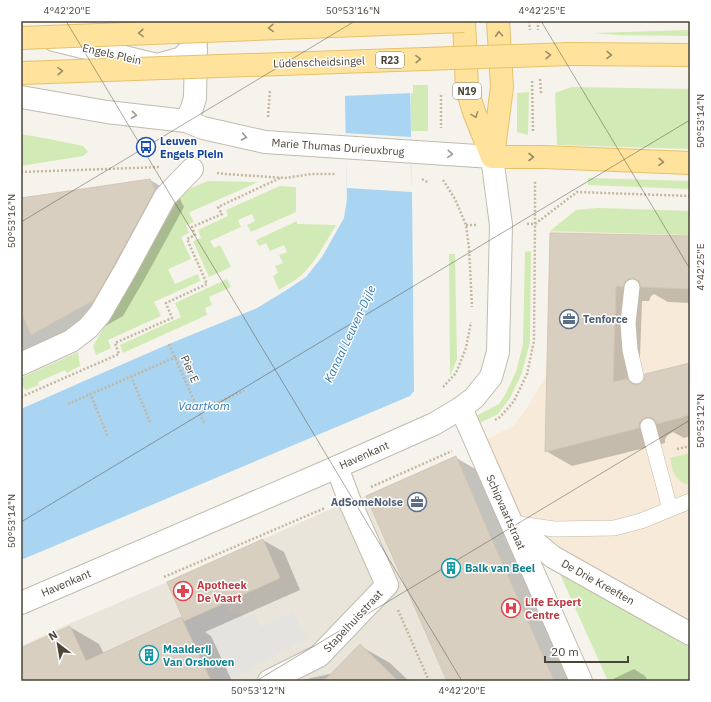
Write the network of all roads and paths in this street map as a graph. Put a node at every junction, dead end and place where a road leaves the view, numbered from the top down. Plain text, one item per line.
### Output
1 (197, 21) edge
2 (464, 21) edge
3 (498, 21) edge
4 (21, 35) edge
5 (21, 38) edge
6 (196, 43) junction
7 (690, 56) edge
8 (21, 73) edge
9 (532, 93) dead end
10 (21, 97) edge
11 (186, 121) junction
12 (492, 157) junction
13 (534, 158) junction
14 (690, 163) edge
15 (192, 169) dead end
16 (312, 174) dead end
17 (338, 174) dead end
18 (281, 178) dead end
19 (690, 196) edge
20 (535, 224) junction
21 (466, 225) dead end
22 (632, 287) dead end
23 (472, 311) dead end
24 (472, 319) dead end
25 (169, 344) dead end
26 (176, 357) junction
27 (22, 361) edge
28 (130, 376) junction
29 (636, 376) dead end
30 (442, 389) dead end
31 (244, 391) dead end
32 (90, 393) junction
33 (21, 397) edge
34 (68, 404) dead end
35 (461, 408) junction
36 (199, 410) junction
37 (687, 416) dead end
38 (494, 420) dead end
39 (150, 422) dead end
40 (204, 423) dead end
41 (648, 426) dead end
42 (690, 427) edge
43 (108, 437) dead end
44 (455, 450) dead end
45 (337, 467) junction
46 (348, 497) junction
47 (690, 501) edge
48 (670, 509) junction
49 (511, 522) junction
50 (164, 577) dead end
51 (387, 585) junction
52 (21, 602) edge
53 (690, 634) edge
54 (269, 681) edge
55 (429, 681) edge
56 (581, 681) edge

1 - 6 street
2 -> 5 main road, bridge
2 -> 12 main road, N19
12 -> 3 main road, N19
4 - 6 street, Engels Plein
6 - 11 street
8 -> 7 main road, Lüdenscheidsingel / R23, bridge
9 - 13 path
10 -> 11 street
11 -> 12 street, Marie Thumas Durieuxbrug
12 -> 13 main road
12 - 35 street, Havenkant / N19
13 -> 14 main road
13 - 20 path
15 - 27 street
16 - 17 path
18 - 33 path
19 - 20 path
20 - 38 path
21 - 23 path
22 - 29 lane
24 - 30 path
25 - 26 path, Pier E
26 - 28 path
26 - 36 path, Pier E
28 - 32 path
28 - 39 path
31 - 36 path
32 - 34 path
32 - 43 path
35 - 45 street, Havenkant
35 - 49 street, Schipvaartstraat
36 - 40 path, Pier E
37 - 42 path
41 - 48 lane
44 - 46 path
45 - 46 street, Stapelhuisstraat
45 - 52 street, Havenkant
46 - 50 path
46 - 51 street, Stapelhuisstraat
47 - 48 lane
48 - 49 lane
49 - 53 street, De Drie Kreeften
49 - 56 street, Schipvaartstraat
51 - 54 street, Stapelhuisstraat
51 - 55 path

